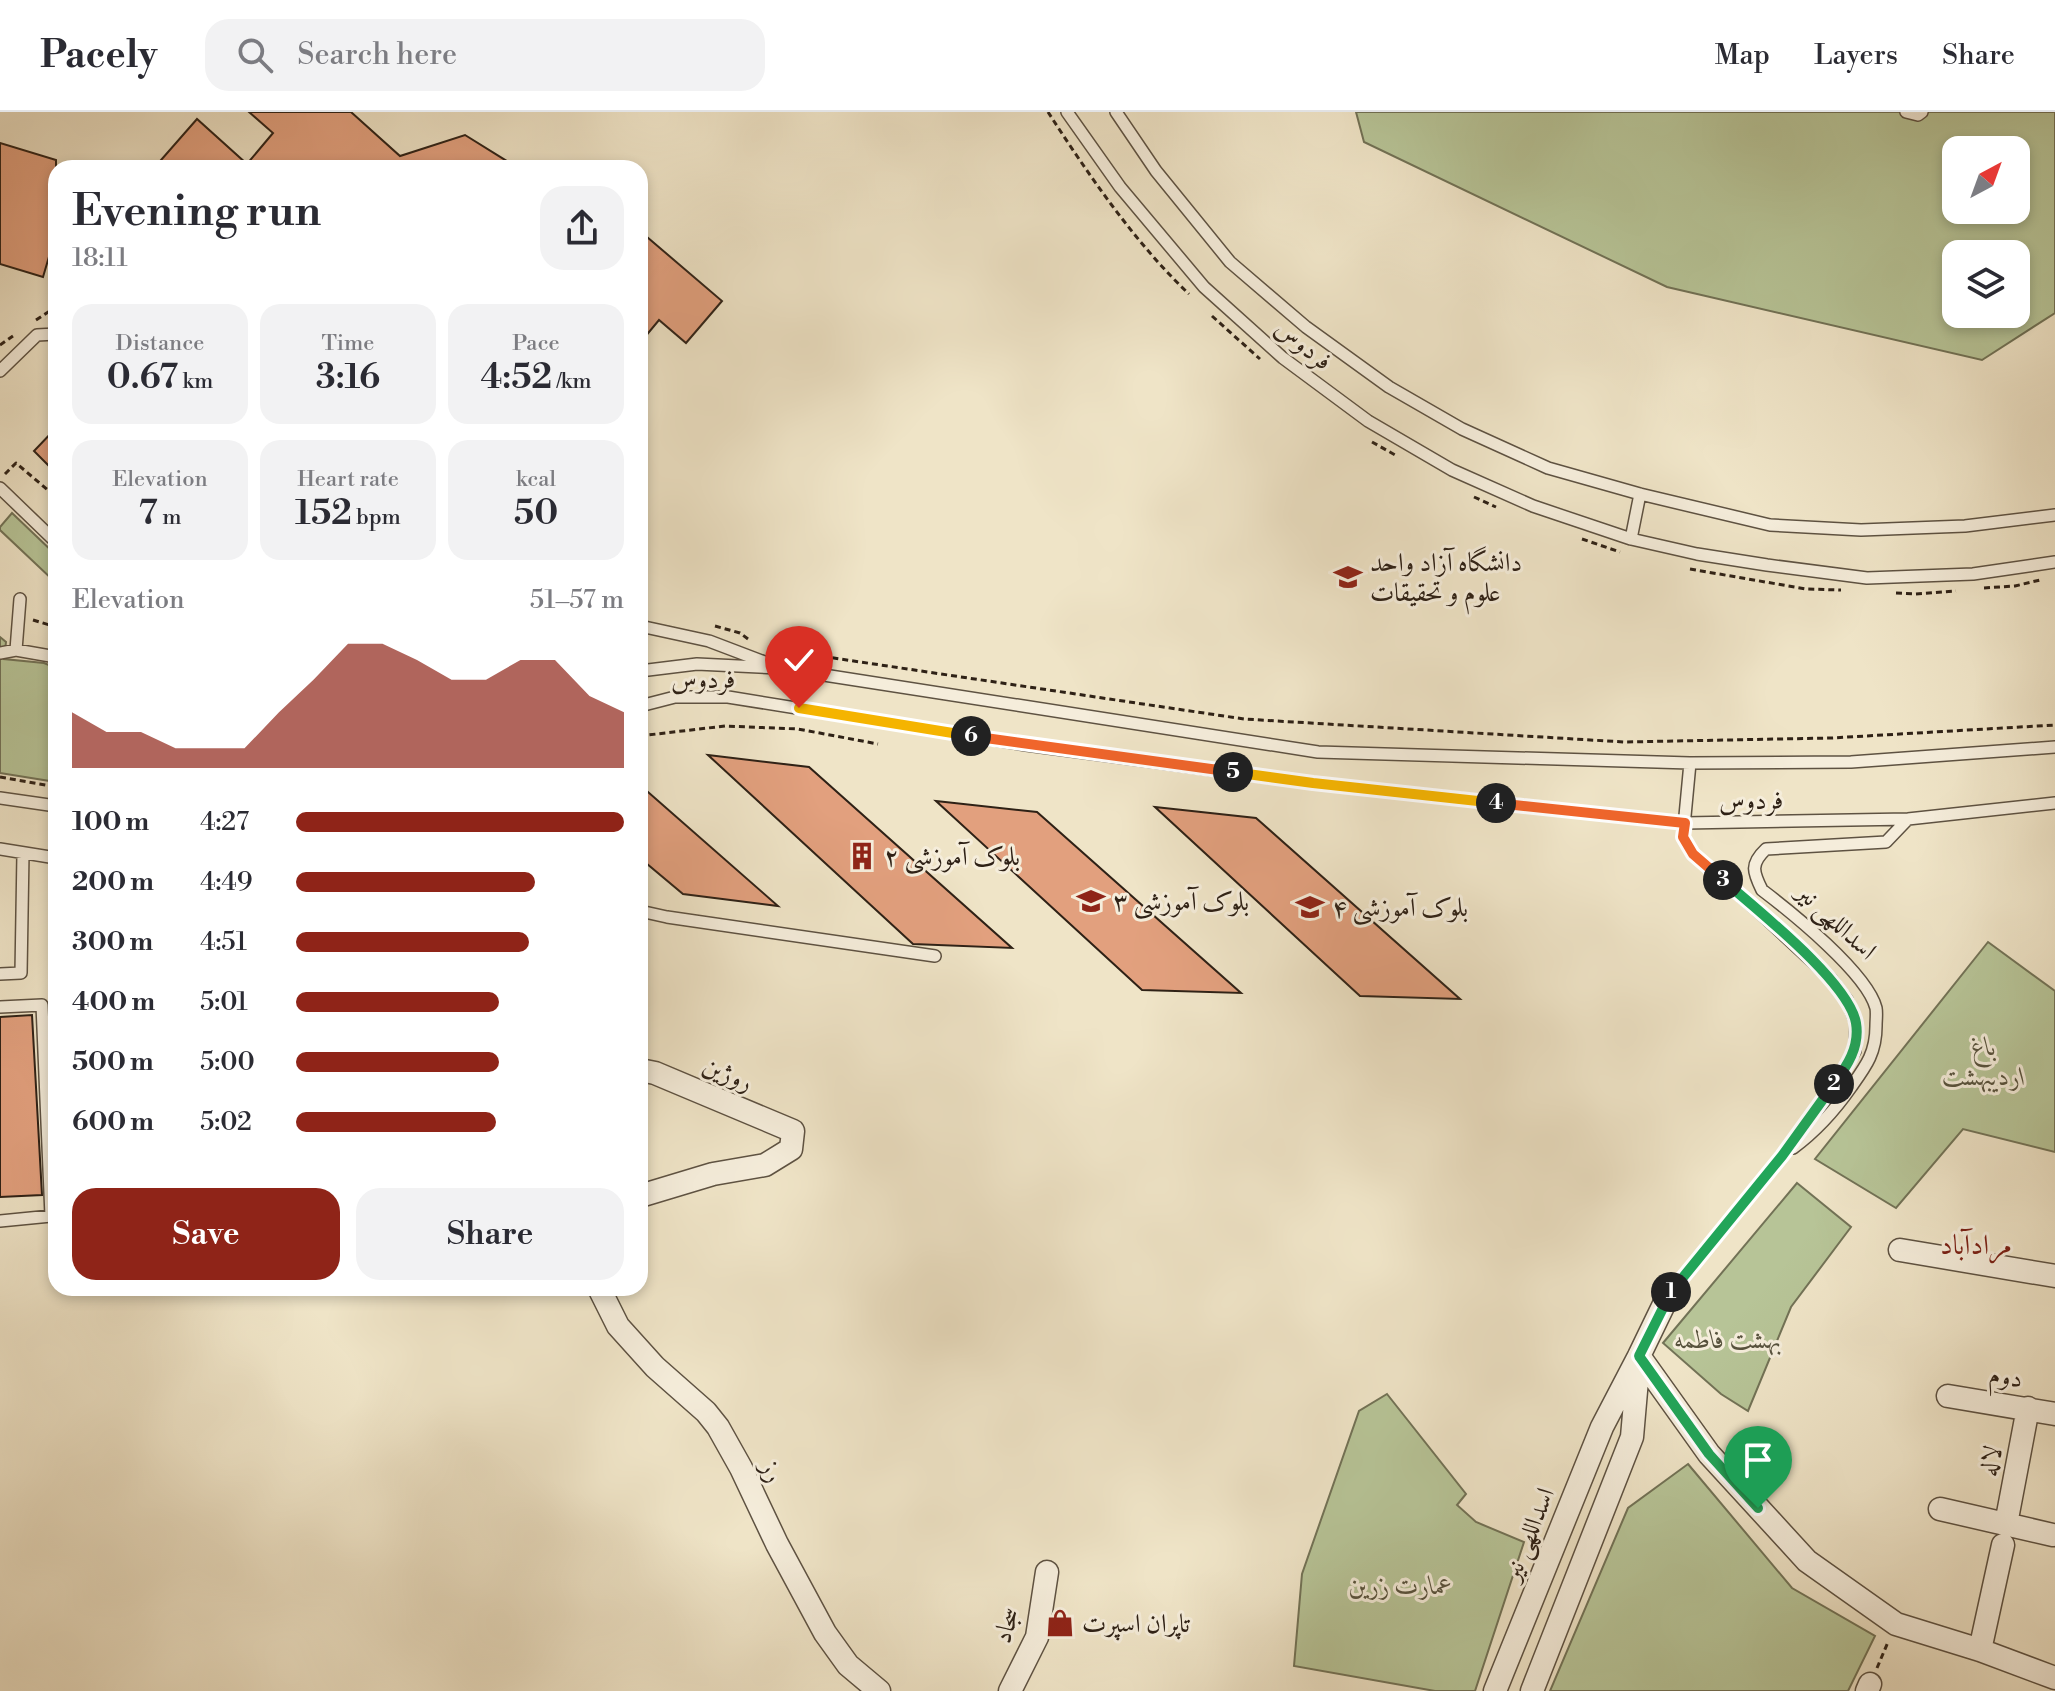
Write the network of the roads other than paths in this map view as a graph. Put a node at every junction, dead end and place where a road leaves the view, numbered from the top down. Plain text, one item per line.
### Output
1 (1067, 112) edge
2 (1116, 112) edge
3 (1906, 112) edge
4 (1922, 112) edge
5 (48, 334) edge
6 (0, 371) edge
7 (0, 488) edge
8 (1640, 494) junction
9 (2055, 515) edge
10 (48, 534) edge
11 (1631, 539) junction
12 (2055, 562) edge
13 (20, 599) dead end
14 (648, 628) edge
15 (16, 650) junction
16 (0, 653) edge
17 (48, 656) edge
18 (779, 668) junction
19 (648, 670) edge
20 (648, 704) edge
21 (2055, 747) edge
22 (1690, 763) junction
23 (0, 798) edge
24 (2055, 803) edge
25 (48, 805) edge
26 (1908, 819) junction
27 (1685, 823) junction
28 (0, 849) edge
29 (23, 853) junction
30 (48, 857) edge
31 (648, 913) edge
32 (935, 956) dead end
33 (0, 974) edge
34 (0, 1007) edge
35 (648, 1072) edge
36 (48, 1146) edge
37 (1782, 1156) junction
38 (648, 1192) edge
39 (48, 1216) edge
40 (0, 1221) edge
41 (1900, 1250) dead end
42 (2055, 1276) edge
43 (603, 1296) edge
44 (1668, 1296) joint
45 (1639, 1356) junction
46 (1948, 1396) dead end
47 (2028, 1408) junction
48 (2055, 1414) edge
49 (1940, 1509) dead end
50 (2005, 1535) junction
51 (2053, 1535) dead end
52 (1047, 1572) dead end
53 (1980, 1650) junction
54 (2055, 1678) edge
55 (879, 1691) edge
56 (1010, 1691) edge
57 (1495, 1691) edge
58 (1532, 1691) edge

1 - 11 lane, فردوس
2 - 8 lane, فردوس
3 - 4 lane
5 - 6 lane
7 - 10 lane
8 - 9 lane, فردوس
8 - 11 lane
11 - 12 lane, فردوس
13 - 15 lane
14 - 18 lane
15 - 16 lane
15 - 17 lane
18 - 19 lane, فردوس
18 - 22 lane, فردوس
20 - 27 lane, فردوس
21 - 22 lane, فردوس
22 - 27 lane
23 - 25 lane
24 - 26 lane, فردوس
26 - 27 lane, فردوس
26 - 37 lane, اسداللهی نیر
27 - 37 lane, اسداللهی نیر
28 - 29 lane
29 - 30 lane
29 - 33 lane
31 - 32 lane
34 - 36 lane
35 - 38 street, روژین
37 - 44 lane, اسداللهی نیر
39 - 40 lane
41 - 42 street
43 - 55 street, رز
44 - 45 street, اسداللهی نیر
45 - 53 street
45 - 57 street, اسداللهی نیر
45 - 58 street, اسداللهی نیر
46 - 47 street, دوم
47 - 48 street, دوم
47 - 50 street, لاله
49 - 50 street
50 - 51 street
50 - 53 street, لاله
52 - 56 street, سجاد
53 - 54 street

